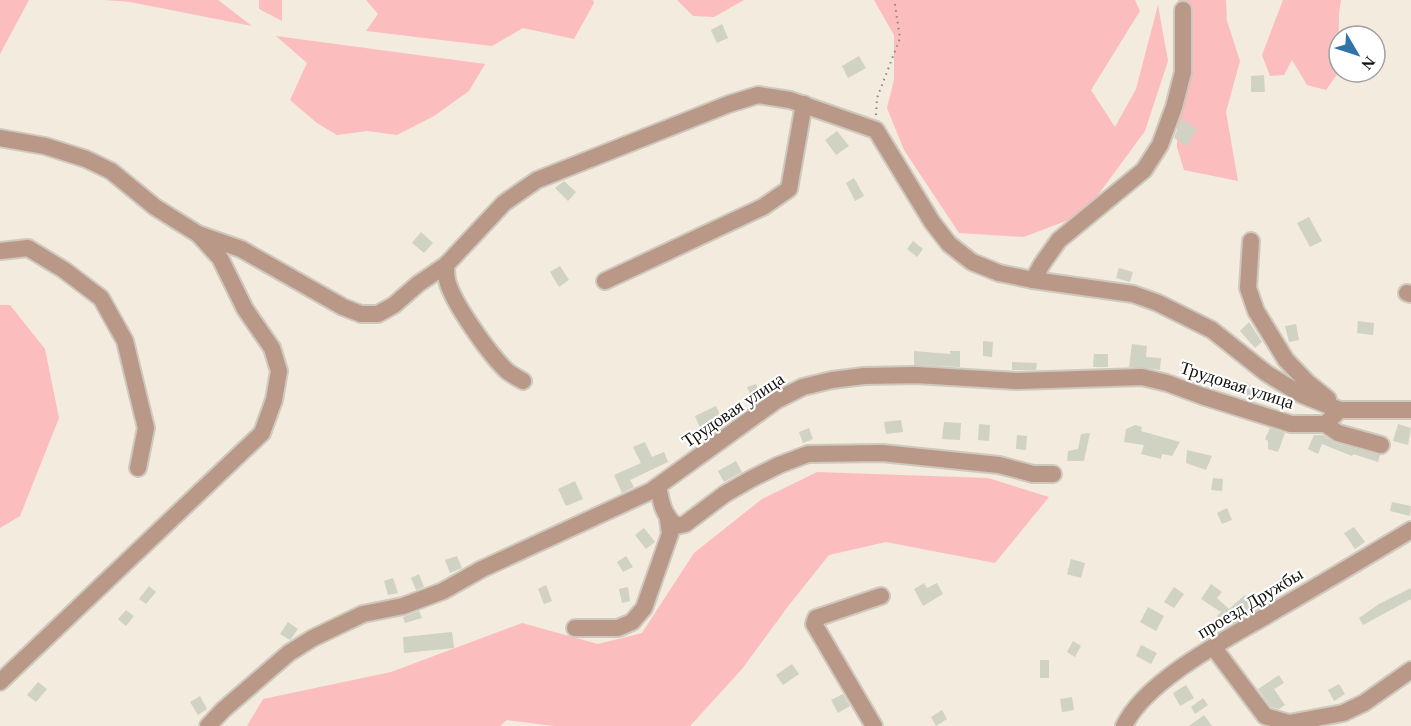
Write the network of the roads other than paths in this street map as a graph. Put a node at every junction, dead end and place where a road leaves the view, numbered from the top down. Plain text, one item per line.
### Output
1 (1183, 9) dead end
2 (804, 104) junction
3 (0, 138) edge
4 (198, 234) junction
5 (1251, 241) dead end
6 (0, 251) edge
7 (446, 265) junction
8 (1033, 280) junction
9 (605, 281) dead end
10 (523, 381) dead end
11 (1340, 410) junction
12 (1411, 411) edge
13 (1325, 424) junction
14 (1381, 445) dead end
15 (138, 468) dead end
16 (1053, 474) dead end
17 (658, 486) junction
18 (668, 519) junction
19 (1411, 530) edge
20 (882, 596) dead end
21 (575, 628) dead end
22 (1214, 648) junction
23 (1411, 670) edge
24 (0, 682) edge
25 (208, 726) edge
26 (873, 726) edge
27 (1124, 726) edge

1 - 8 street
2 - 7 street
2 - 8 street
2 - 9 street
3 - 4 street
4 - 7 street
4 - 24 street
5 - 11 street
6 - 15 street
7 - 10 street
8 - 11 street
11 - 12 street
11 - 13 street
13 - 14 street
13 - 17 street, Трудовая улица
16 - 18 street
17 - 18 street
17 - 25 street, Трудовая улица
18 - 21 street
19 - 22 street, проезд Дружбы
20 - 26 street
22 - 23 street
22 - 27 street, проезд Дружбы

